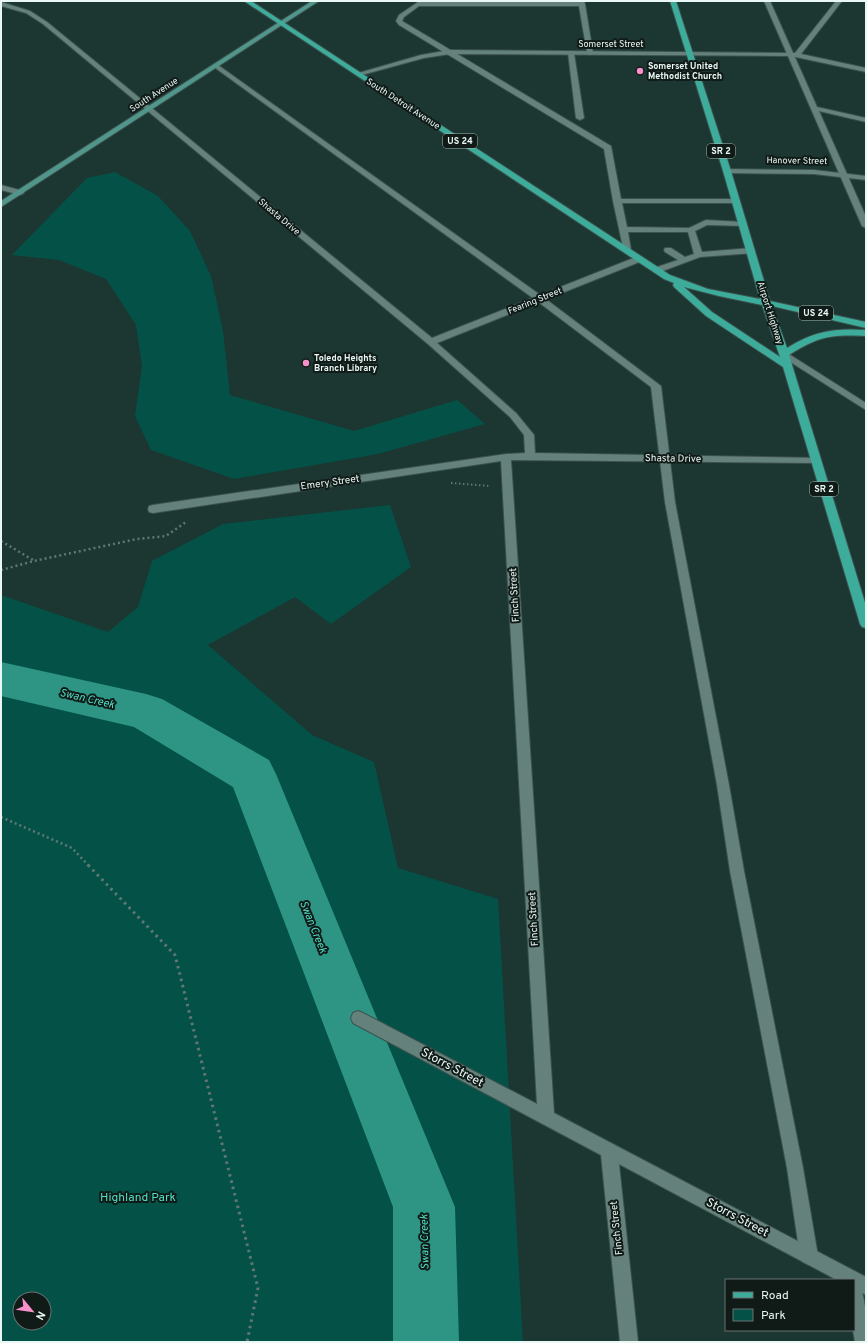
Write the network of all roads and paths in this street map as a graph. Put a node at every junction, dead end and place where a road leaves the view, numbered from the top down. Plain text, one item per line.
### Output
1 (247, 1) edge
2 (316, 1) edge
3 (674, 1) edge
4 (767, 1) edge
5 (839, 1) edge
6 (581, 3) edge
7 (1, 4) edge
8 (281, 24) junction
9 (450, 52) junction
10 (572, 53) junction
11 (590, 53) junction
12 (691, 53) junction
13 (794, 54) junction
14 (216, 66) junction
15 (866, 70) edge
16 (358, 74) junction
17 (814, 108) junction
18 (149, 109) junction
19 (580, 118) dead end
20 (866, 120) edge
21 (727, 171) junction
22 (843, 174) junction
23 (866, 178) edge
24 (1, 187) edge
25 (20, 193) junction
26 (617, 201) junction
27 (736, 201) junction
28 (1, 205) edge
29 (743, 224) junction
30 (866, 226) edge
31 (623, 229) junction
32 (633, 229) junction
33 (691, 230) junction
34 (644, 236) dead end
35 (627, 250) junction
36 (668, 250) dead end
37 (751, 251) junction
38 (699, 255) junction
39 (640, 259) junction
40 (684, 260) junction
41 (657, 270) junction
42 (667, 276) junction
43 (540, 299) junction
44 (766, 303) junction
45 (866, 325) edge
46 (866, 333) edge
47 (431, 342) junction
48 (784, 354) junction
49 (788, 366) junction
50 (866, 407) edge
51 (530, 456) junction
52 (506, 457) junction
53 (665, 459) junction
54 (815, 460) junction
55 (446, 483) dead end
56 (508, 487) junction
57 (153, 509) dead end
58 (190, 520) dead end
59 (1, 541) edge
60 (34, 561) junction
61 (1, 570) edge
62 (866, 624) edge
63 (1, 817) edge
64 (358, 1018) dead end
65 (546, 1117) junction
66 (608, 1150) junction
67 (809, 1256) junction
68 (848, 1279) edge
69 (856, 1284) edge
70 (247, 1342) edge
71 (629, 1342) edge
72 (864, 1342) edge

1 - 8 main road, South Detroit Avenue / US 24
2 - 8 street, South Avenue
3 - 12 main road, Airport Highway / SR 2
4 - 13 street
5 - 13 street
6 - 9 street
6 - 11 street
7 - 18 street, Shasta Drive
8 - 14 street, South Avenue
8 - 16 main road, South Detroit Avenue / US 24
9 - 10 street, Somerset Street
9 - 16 street, Somerset Street
9 - 26 street
10 - 11 street, Somerset Street
10 - 19 street
11 - 12 street, Somerset Street
12 - 13 street, Somerset Street
12 - 21 main road, Airport Highway / SR 2
13 - 15 street, Somerset Street
13 - 17 street
14 - 18 street, South Avenue
14 - 43 street
16 - 35 main road, South Detroit Avenue / US 24
17 - 20 street
17 - 22 street
18 - 25 street, South Avenue
18 - 47 street, Shasta Drive
21 - 22 street, Hanover Street
21 - 27 main road, Airport Highway / SR 2
22 - 23 street, Hanover Street
22 - 30 street
24 - 25 street
25 - 28 street, South Avenue
26 - 27 street
26 - 31 street
27 - 29 main road, Airport Highway / SR 2
29 - 33 street
29 - 37 main road, Airport Highway / SR 2
31 - 32 street
31 - 35 street
32 - 33 street
32 - 34 street
33 - 38 street
35 - 39 main road, South Detroit Avenue / US 24
36 - 40 street
37 - 38 street
37 - 44 main road, Airport Highway / SR 2
38 - 40 street
39 - 41 main road, US 24
39 - 43 street, Fearing Street
40 - 41 street
41 - 42 main road, US 24
42 - 44 main road, US 24
42 - 49 main road
43 - 47 street, Fearing Street
43 - 53 street
44 - 45 main road, US 24
44 - 48 main road, Airport Highway / SR 2
46 - 48 main road
47 - 51 street, Shasta Drive
48 - 49 main road, Airport Highway / SR 2
48 - 50 street
49 - 54 main road, Airport Highway / SR 2
51 - 52 street, Shasta Drive
51 - 53 street, Shasta Drive
52 - 56 street, Finch Street
52 - 57 street, Emery Street
53 - 54 street, Shasta Drive
53 - 67 street
54 - 62 main road, Airport Highway / SR 2
55 - 56 path
56 - 65 street, Finch Street
58 - 60 path
59 - 60 path
60 - 61 path
63 - 70 path
64 - 65 street, Storrs Street
65 - 66 street
66 - 67 street, Storrs Street
66 - 71 street, Finch Street
67 - 68 street, Storrs Street
69 - 72 street

